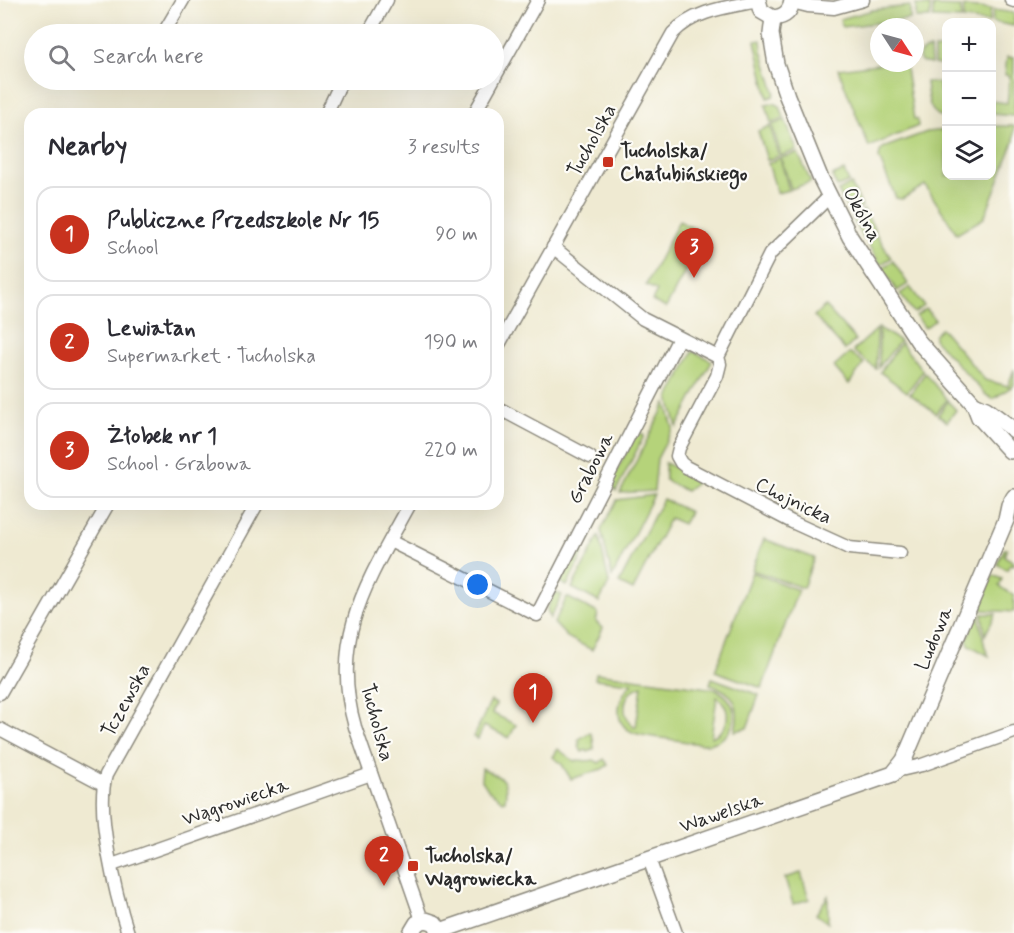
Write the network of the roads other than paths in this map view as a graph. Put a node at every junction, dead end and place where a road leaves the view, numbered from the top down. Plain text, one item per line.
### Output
1 (183, 0) edge
2 (387, 0) edge
3 (538, 0) edge
4 (758, 1) edge
5 (792, 1) edge
6 (855, 1) edge
7 (773, 18) junction
8 (169, 24) edge
9 (374, 24) edge
10 (504, 61) edge
11 (338, 90) edge
12 (487, 90) edge
13 (332, 108) edge
14 (477, 108) edge
15 (829, 197) junction
16 (553, 247) junction
17 (504, 335) edge
18 (679, 338) junction
19 (718, 357) junction
20 (974, 404) junction
21 (504, 411) edge
22 (1011, 425) edge
23 (1013, 451) edge
24 (590, 457) dead end
25 (1014, 497) edge
26 (105, 510) edge
27 (254, 510) edge
28 (407, 510) edge
29 (1010, 517) edge
30 (390, 541) junction
31 (900, 553) dead end
32 (0, 693) edge
33 (0, 729) edge
34 (1014, 732) edge
35 (896, 771) junction
36 (372, 774) junction
37 (103, 784) junction
38 (650, 859) junction
39 (112, 865) junction
40 (422, 920) junction
41 (440, 932) edge
42 (128, 933) edge
43 (411, 933) edge
44 (676, 933) edge

1 - 8 street
2 - 9 street
3 - 10 street
4 - 7 street
4 - 16 street, Tucholska
5 - 6 street
5 - 7 street
7 - 15 street, Okólna
11 - 13 street
12 - 14 street
15 - 19 street
15 - 20 street, Okólna
16 - 17 street, Tucholska
16 - 18 street
18 - 19 street
18 - 30 street, Grabowa
19 - 31 street, Chojnicka
20 - 22 street, Okólna
20 - 23 street, Okólna
21 - 24 street
25 - 29 street, Ludowa
26 - 32 street
27 - 37 street, Tczewska
28 - 30 street, Tucholska
29 - 35 street, Ludowa
30 - 36 street, Tucholska
33 - 37 street
34 - 35 street, Wawelska
35 - 38 street, Wawelska
36 - 39 street, Wągrowiecka
36 - 40 street, Tucholska
37 - 39 street, Tczewska
38 - 41 street, Wawelska
38 - 44 street
39 - 42 street, Tczewska
40 - 41 street
40 - 43 street

